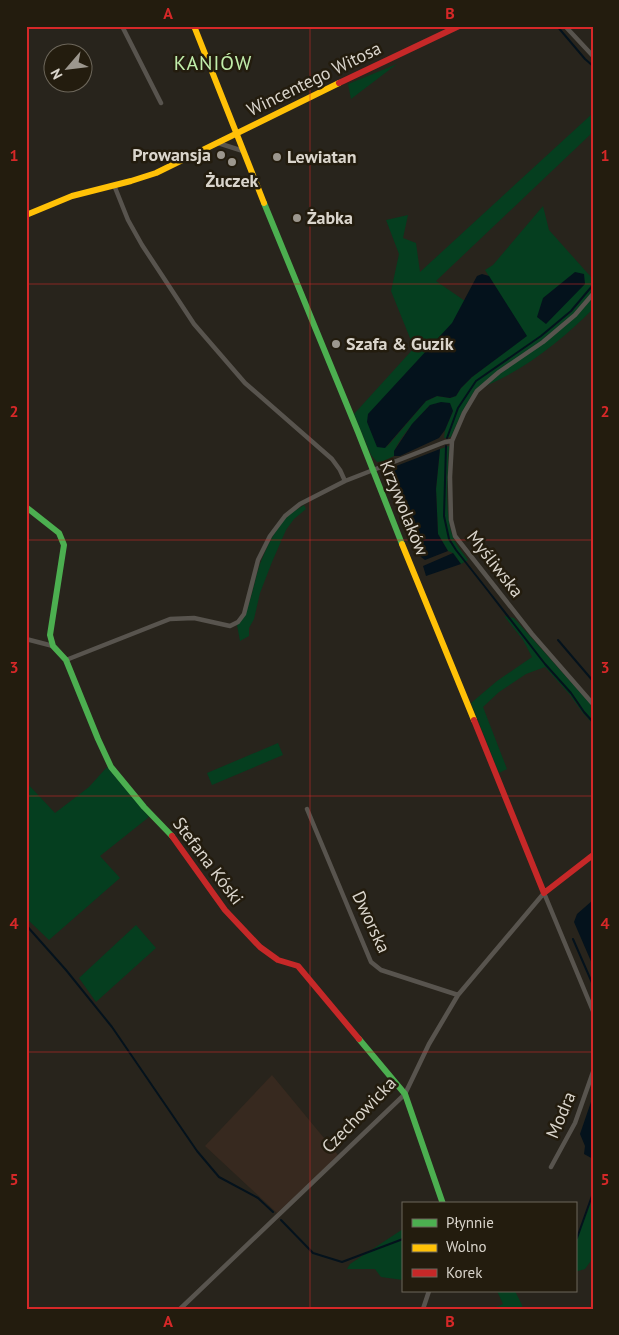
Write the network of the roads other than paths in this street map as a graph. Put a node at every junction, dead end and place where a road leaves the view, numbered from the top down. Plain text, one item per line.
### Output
1 (122, 26) edge
2 (194, 26) edge
3 (459, 26) edge
4 (565, 26) edge
5 (593, 56) edge
6 (161, 103) dead end
7 (236, 134) junction
8 (218, 143) junction
9 (243, 151) junction
10 (114, 186) junction
11 (26, 215) edge
12 (593, 294) edge
13 (452, 441) junction
14 (372, 470) junction
15 (345, 481) junction
16 (26, 507) edge
17 (26, 639) edge
18 (53, 646) junction
19 (66, 660) junction
20 (593, 704) edge
21 (307, 809) dead end
22 (593, 855) edge
23 (544, 894) junction
24 (458, 995) junction
25 (593, 1011) edge
26 (593, 1072) edge
27 (405, 1094) junction
28 (552, 1168) dead end
29 (442, 1202) edge
30 (429, 1292) edge
31 (180, 1309) edge
32 (423, 1309) edge

1 - 6 street
2 - 7 street, Krzywolaków
3 - 7 street, Wincentego Witosa
4 - 5 street
7 - 8 street, Wincentego Witosa
7 - 9 street, Krzywolaków
8 - 9 street
8 - 10 street, Wincentego Witosa
9 - 14 street, Krzywolaków
10 - 11 street, Wincentego Witosa
10 - 15 street
12 - 13 street, Myśliwska
13 - 14 street
13 - 20 street, Myśliwska
14 - 15 street
14 - 23 street, Krzywolaków
15 - 19 street
16 - 18 street
17 - 18 street
18 - 19 street, Stefana Kóski
19 - 27 street, Stefana Kóski
21 - 24 street, Dworska
22 - 23 street, Czechowicka
23 - 24 street, Czechowicka
23 - 25 street
24 - 27 street, Czechowicka
26 - 28 street, Modra
27 - 29 street, Stefana Kóski
27 - 31 street, Czechowicka
30 - 32 street

